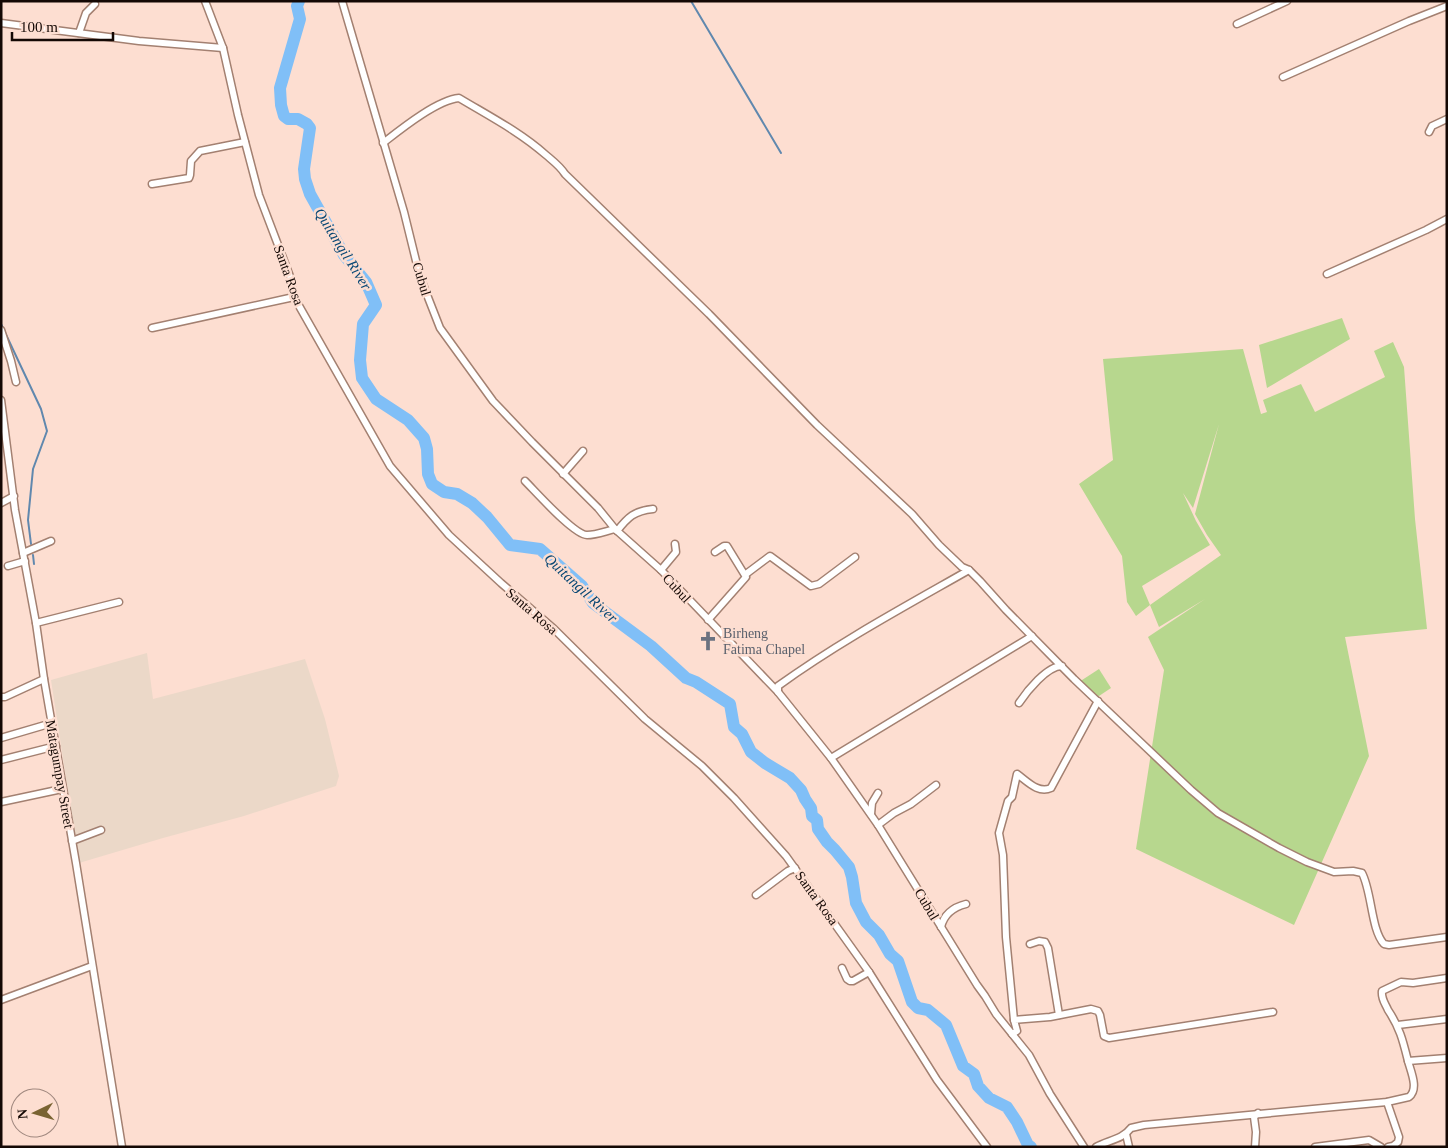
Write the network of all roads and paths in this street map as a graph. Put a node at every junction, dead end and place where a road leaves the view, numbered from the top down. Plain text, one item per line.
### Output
1 (205, 1) edge
2 (342, 1) edge
3 (1287, 1) edge
4 (95, 4) dead end
5 (1447, 6) edge
6 (1, 23) edge
7 (1237, 24) dead end
8 (79, 33) junction
9 (223, 48) junction
10 (1283, 77) dead end
11 (1447, 120) edge
12 (1430, 132) dead end
13 (245, 142) junction
14 (383, 143) junction
15 (152, 184) dead end
16 (1447, 219) edge
17 (1327, 274) dead end
18 (294, 297) junction
19 (152, 328) dead end
20 (1, 330) edge
21 (16, 382) dead end
22 (1, 400) edge
23 (583, 451) dead end
24 (563, 474) junction
25 (525, 481) dead end
26 (14, 496) junction
27 (1, 502) edge
28 (653, 509) dead end
29 (616, 530) junction
30 (51, 541) dead end
31 (675, 544) dead end
32 (716, 552) dead end
33 (23, 553) junction
34 (855, 557) dead end
35 (24, 561) junction
36 (8, 566) dead end
37 (660, 570) junction
38 (969, 570) junction
39 (746, 574) junction
40 (120, 602) dead end
41 (708, 620) junction
42 (36, 623) junction
43 (1032, 636) junction
44 (1062, 666) junction
45 (44, 680) junction
46 (778, 692) junction
47 (1, 697) edge
48 (1098, 701) junction
49 (1020, 703) dead end
50 (52, 723) junction
51 (1, 738) edge
52 (56, 746) junction
53 (831, 758) junction
54 (1, 760) edge
55 (936, 785) dead end
56 (62, 789) junction
57 (878, 793) dead end
58 (1, 802) edge
59 (871, 814) junction
60 (878, 825) junction
61 (101, 830) dead end
62 (72, 841) junction
63 (795, 868) junction
64 (756, 895) dead end
65 (966, 904) dead end
66 (941, 926) junction
67 (1447, 937) edge
68 (1030, 944) dead end
69 (92, 966) junction
70 (842, 968) dead end
71 (869, 972) junction
72 (1447, 978) edge
73 (1, 1000) edge
74 (1273, 1012) dead end
75 (1059, 1015) junction
76 (1447, 1019) edge
77 (1014, 1020) junction
78 (1398, 1025) junction
79 (1012, 1034) junction
80 (1447, 1058) edge
81 (1408, 1061) junction
82 (1387, 1102) junction
83 (1258, 1113) junction
84 (1126, 1134) junction
85 (122, 1147) edge
86 (987, 1147) edge
87 (1084, 1147) edge
88 (1096, 1147) edge
89 (1129, 1147) edge
90 (1255, 1147) edge
91 (1315, 1147) edge
92 (1380, 1147) edge
93 (1388, 1147) edge

1 - 9 street, Santa Rosa
2 - 14 street, Cubul
3 - 7 street
4 - 8 street
5 - 10 street
6 - 8 street
8 - 9 street
9 - 13 street, Santa Rosa
11 - 12 street
13 - 15 street
13 - 18 street, Santa Rosa
14 - 24 street, Cubul
14 - 38 street
16 - 17 street
18 - 19 street
18 - 63 street, Santa Rosa
20 - 21 street
22 - 26 street, Matagumpay Street
23 - 24 street
24 - 29 street, Cubul
25 - 29 street
26 - 27 street
26 - 33 street, Matagumpay Street
28 - 29 street
29 - 37 street, Cubul
30 - 33 street
31 - 37 street
32 - 39 street
33 - 35 street, Matagumpay Street
34 - 39 street
35 - 36 street
35 - 42 street, Matagumpay Street
37 - 41 street, Cubul
38 - 43 street
38 - 46 street
39 - 41 street
40 - 42 street
41 - 46 street, Cubul
42 - 45 street, Matagumpay Street
43 - 44 street
43 - 53 street
44 - 48 street
44 - 49 street
45 - 47 street
45 - 50 street, Matagumpay Street
46 - 53 street, Cubul
48 - 67 street
48 - 77 street
50 - 51 street
50 - 52 street, Matagumpay Street
52 - 54 street
52 - 56 street, Matagumpay Street
53 - 59 street, Cubul
55 - 60 street
56 - 58 street
56 - 62 street, Matagumpay Street
57 - 59 street
59 - 60 street, Cubul
60 - 66 street, Cubul
61 - 62 street
62 - 69 street, Matagumpay Street
63 - 64 street
63 - 71 street, Santa Rosa
65 - 66 street
66 - 79 street, Cubul
68 - 75 street
69 - 73 street
69 - 85 street, Matagumpay Street
70 - 71 street
71 - 86 street, Santa Rosa
72 - 78 street
74 - 75 street
75 - 77 street
76 - 78 street
77 - 79 street
78 - 81 street
79 - 87 street, Cubul
80 - 81 street
81 - 82 street
82 - 83 street
82 - 93 street
83 - 84 street
83 - 90 street
84 - 88 street
84 - 89 street
91 - 92 street

